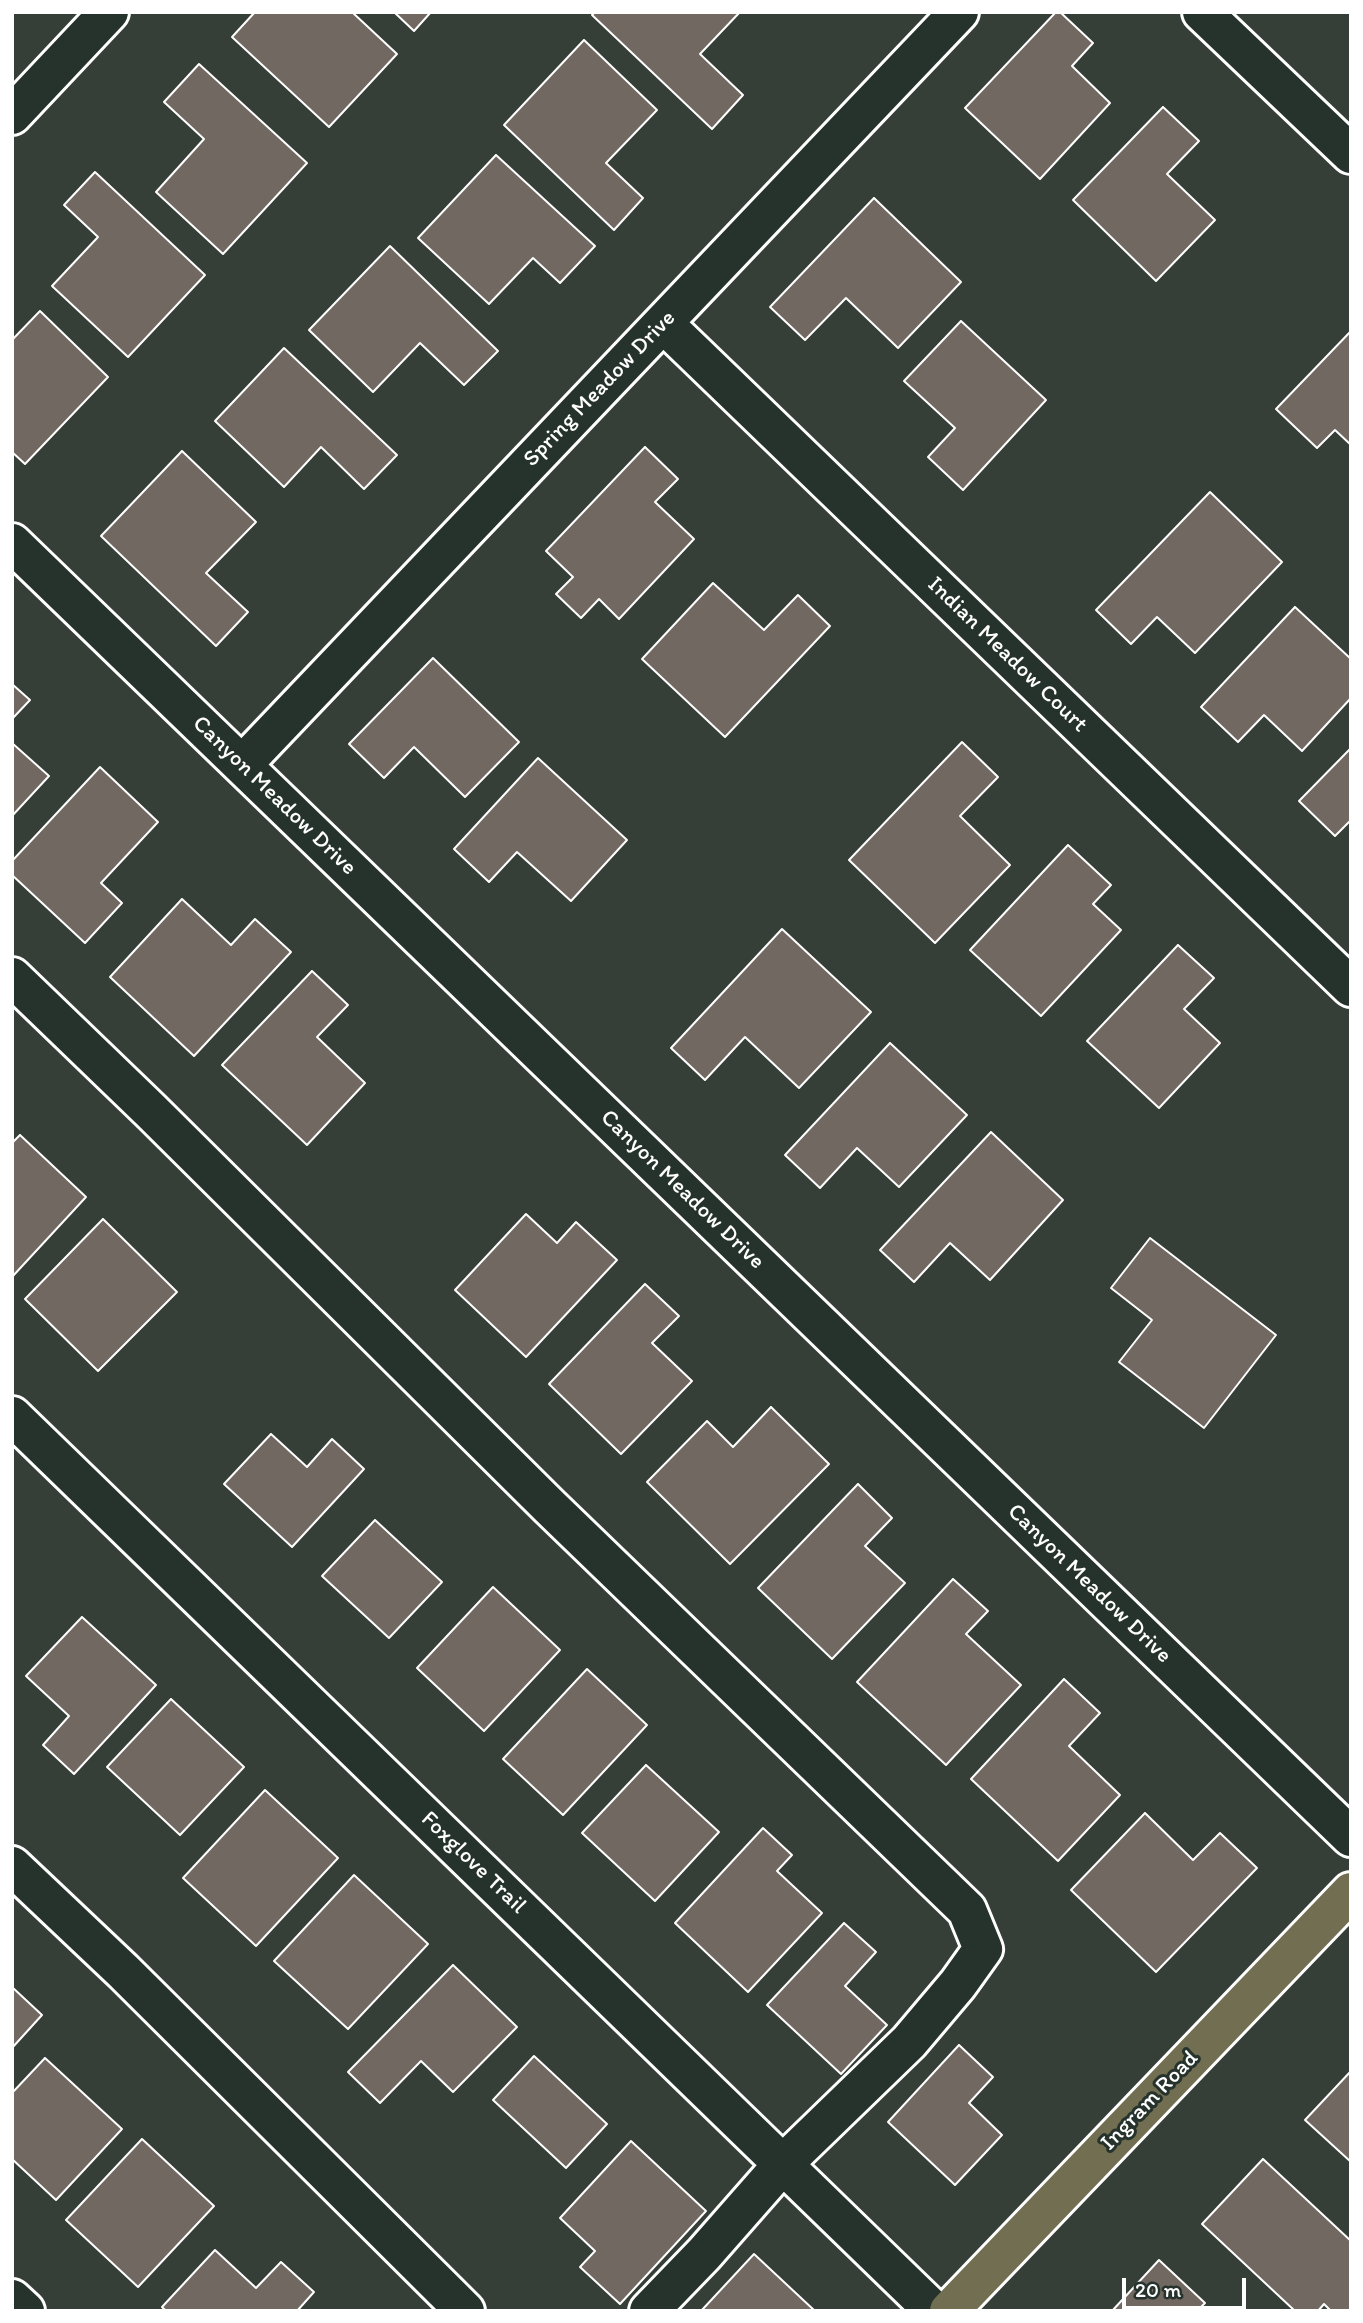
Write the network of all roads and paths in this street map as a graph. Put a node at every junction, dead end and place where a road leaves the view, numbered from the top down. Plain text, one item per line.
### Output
1 (109, 12) edge
2 (959, 12) edge
3 (1202, 12) edge
4 (12, 115) edge
5 (1351, 154) edge
6 (663, 323) junction
7 (12, 543) edge
8 (242, 765) junction
9 (12, 977) edge
10 (1351, 987) edge
11 (12, 1416) edge
12 (1351, 1837) edge
13 (12, 1866) edge
14 (1351, 1892) edge
15 (783, 2164) junction
16 (12, 2299) edge
17 (24, 2311) edge
18 (466, 2311) edge
19 (649, 2311) edge
20 (934, 2311) edge
21 (948, 2311) edge

1 - 4 street
2 - 6 street, Spring Meadow Drive
3 - 5 street
6 - 8 street, Spring Meadow Drive
6 - 10 street, Indian Meadow Court
7 - 8 street, Canyon Meadow Drive
8 - 12 street, Canyon Meadow Drive
9 - 15 street
11 - 15 street, Foxglove Trail
13 - 18 street
14 - 21 main road, Ingram Road
15 - 19 street
15 - 20 street, Foxglove Trail
16 - 17 street

